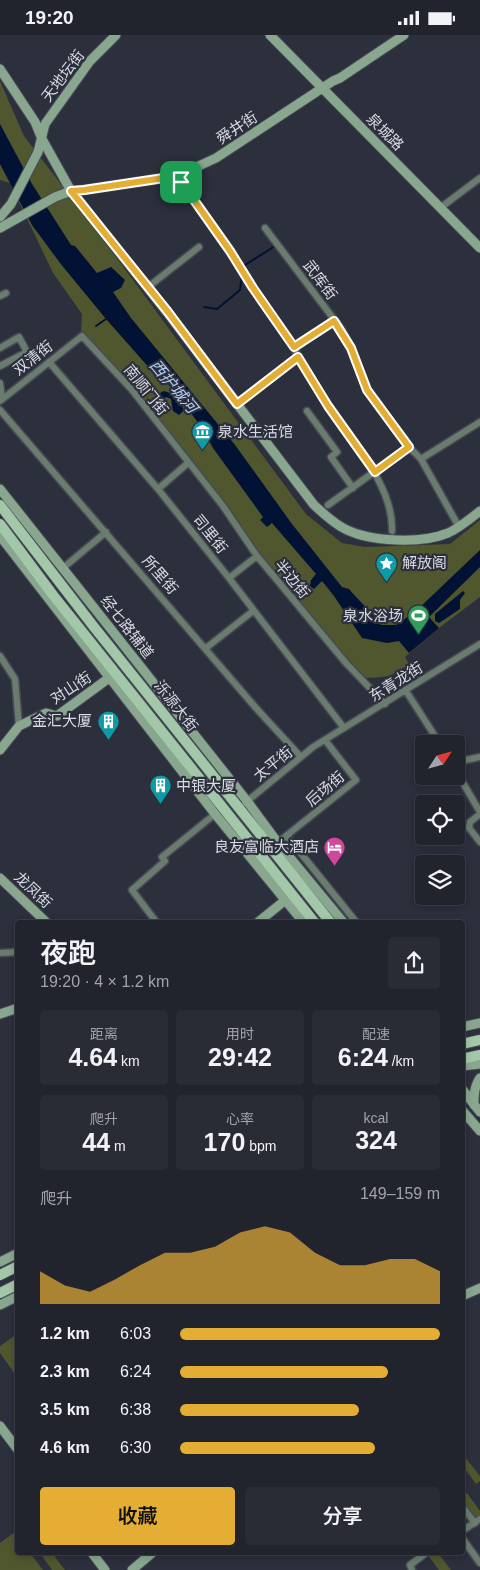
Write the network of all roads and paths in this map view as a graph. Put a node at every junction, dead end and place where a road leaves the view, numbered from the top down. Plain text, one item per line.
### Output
1 (116, 35) edge
2 (270, 35) edge
3 (404, 35) edge
4 (0, 69) edge
5 (322, 88) junction
6 (42, 139) junction
7 (177, 176) junction
8 (480, 178) edge
9 (71, 191) junction
10 (440, 208) junction
11 (1, 216) edge
12 (0, 228) edge
13 (265, 228) dead end
14 (479, 246) edge
15 (199, 247) dead end
16 (148, 287) junction
17 (334, 321) junction
18 (82, 336) joint
19 (294, 347) junction
20 (0, 348) edge
21 (298, 357) junction
22 (49, 362) junction
23 (0, 366) edge
24 (0, 383) edge
25 (1, 400) edge
26 (237, 404) junction
27 (0, 410) edge
28 (307, 411) dead end
29 (480, 422) edge
30 (409, 447) junction
31 (421, 459) junction
32 (188, 463) junction
33 (375, 472) junction
34 (353, 488) junction
35 (0, 489) edge
36 (158, 489) junction
37 (0, 505) edge
38 (328, 505) dead end
39 (480, 511) edge
40 (0, 524) edge
41 (459, 527) junction
42 (392, 531) dead end
43 (106, 532) junction
44 (0, 535) edge
45 (257, 556) junction
46 (63, 568) junction
47 (229, 578) junction
48 (253, 611) junction
49 (480, 644) edge
50 (206, 648) junction
51 (0, 656) edge
52 (109, 678) junction
53 (406, 691) junction
54 (385, 704) junction
55 (19, 726) junction
56 (344, 728) junction
57 (434, 735) edge
58 (325, 740) junction
59 (0, 751) edge
60 (301, 757) junction
61 (480, 757) edge
62 (465, 760) edge
63 (464, 785) edge
64 (247, 801) junction
65 (238, 808) junction
66 (480, 813) edge
67 (215, 814) junction
68 (287, 836) junction
69 (480, 842) edge
70 (275, 846) junction
71 (0, 878) edge
72 (288, 897) junction
73 (45, 920) edge
74 (155, 920) edge
75 (261, 920) edge
76 (302, 920) edge
77 (312, 920) edge
78 (329, 920) edge
79 (341, 920) edge
80 (356, 920) edge
81 (15, 952) edge
82 (0, 953) edge
83 (15, 1009) edge
84 (0, 1014) edge
85 (480, 1023) edge
86 (465, 1026) edge
87 (480, 1040) edge
88 (465, 1043) edge
89 (480, 1055) edge
90 (465, 1058) edge
91 (480, 1064) edge
92 (465, 1066) edge
93 (480, 1078) edge
94 (465, 1093) edge
95 (477, 1109) edge
96 (465, 1114) edge
97 (480, 1131) edge
98 (15, 1254) edge
99 (0, 1262) edge
100 (15, 1268) edge
101 (0, 1275) edge
102 (15, 1286) edge
103 (480, 1288) edge
104 (0, 1293) edge
105 (465, 1295) edge
106 (15, 1298) edge
107 (0, 1305) edge
108 (0, 1426) edge
109 (15, 1446) edge
110 (465, 1509) edge
111 (477, 1521) edge
112 (465, 1529) edge
113 (465, 1542) edge
114 (94, 1555) edge
115 (148, 1555) edge
116 (423, 1555) edge
117 (480, 1563) edge
118 (105, 1570) edge
119 (132, 1570) edge
120 (412, 1570) edge

1 - 6 street, 天地坛街
2 - 5 street, 泉城路
3 - 5 street, 舜井街
4 - 6 street
5 - 7 street, 舜井街
5 - 10 street, 泉城路
6 - 9 street
6 - 11 street, 天地坛街
7 - 9 street, 舜井街
7 - 19 street
8 - 10 street
9 - 12 street, 舜井街
9 - 16 street
10 - 14 street, 泉城路
13 - 17 street, 武库街
15 - 16 street
16 - 26 street
17 - 19 street
17 - 30 street, 武库街
18 - 22 street, 双清街
18 - 32 street, 南顺门街
19 - 21 street
20 - 23 street
21 - 26 street
21 - 33 street
22 - 25 street, 双清街
22 - 36 street, 司里街
24 - 25 street
26 - 41 street
27 - 43 street, 所里街
28 - 34 street
29 - 31 street
30 - 31 street, 武库街
30 - 33 street
31 - 41 street, 武库街
32 - 36 street
32 - 45 street, 半边街
33 - 34 street
33 - 42 street
34 - 38 street
35 - 46 street, 经七路辅道
36 - 47 street, 司里街
37 - 65 main road, 泺源大街
39 - 41 street
40 - 72 main road, 泺源大街
43 - 46 street
43 - 50 street, 所里街
44 - 52 street
45 - 47 street
45 - 54 street, 半边街
46 - 64 street, 经七路辅道
47 - 48 street, 司里街
48 - 50 street
48 - 56 street, 司里街
49 - 53 street, 东青龙街
50 - 60 street, 所里街
51 - 55 street
52 - 55 street, 对山街
52 - 67 street
53 - 54 street, 东青龙街
53 - 57 street
54 - 56 street, 东青龙街
55 - 59 street
56 - 58 street, 东青龙街
58 - 60 street, 太平街
58 - 68 street, 后场街
60 - 64 street, 太平街
61 - 62 street
63 - 66 street
64 - 65 street, 太平街
64 - 70 street, 经七路辅道
65 - 70 main road, 泺源大街
66 - 69 street
67 - 72 street
67 - 74 street
68 - 70 street, 后场街
68 - 80 street
70 - 78 main road, 泺源大街
70 - 79 street, 经七路辅道
71 - 73 street, 龙凤街
72 - 75 street
72 - 76 street
72 - 77 main road, 泺源大街
81 - 82 street
83 - 84 street
85 - 86 street
87 - 88 main road
89 - 90 main road
91 - 92 street
93 - 95 street
94 - 95 street
96 - 97 street
98 - 99 street
100 - 101 main road
102 - 104 main road
103 - 105 street
106 - 107 street
108 - 109 street
110 - 111 street
111 - 112 street
113 - 117 street
114 - 118 street
115 - 119 street
116 - 120 street

